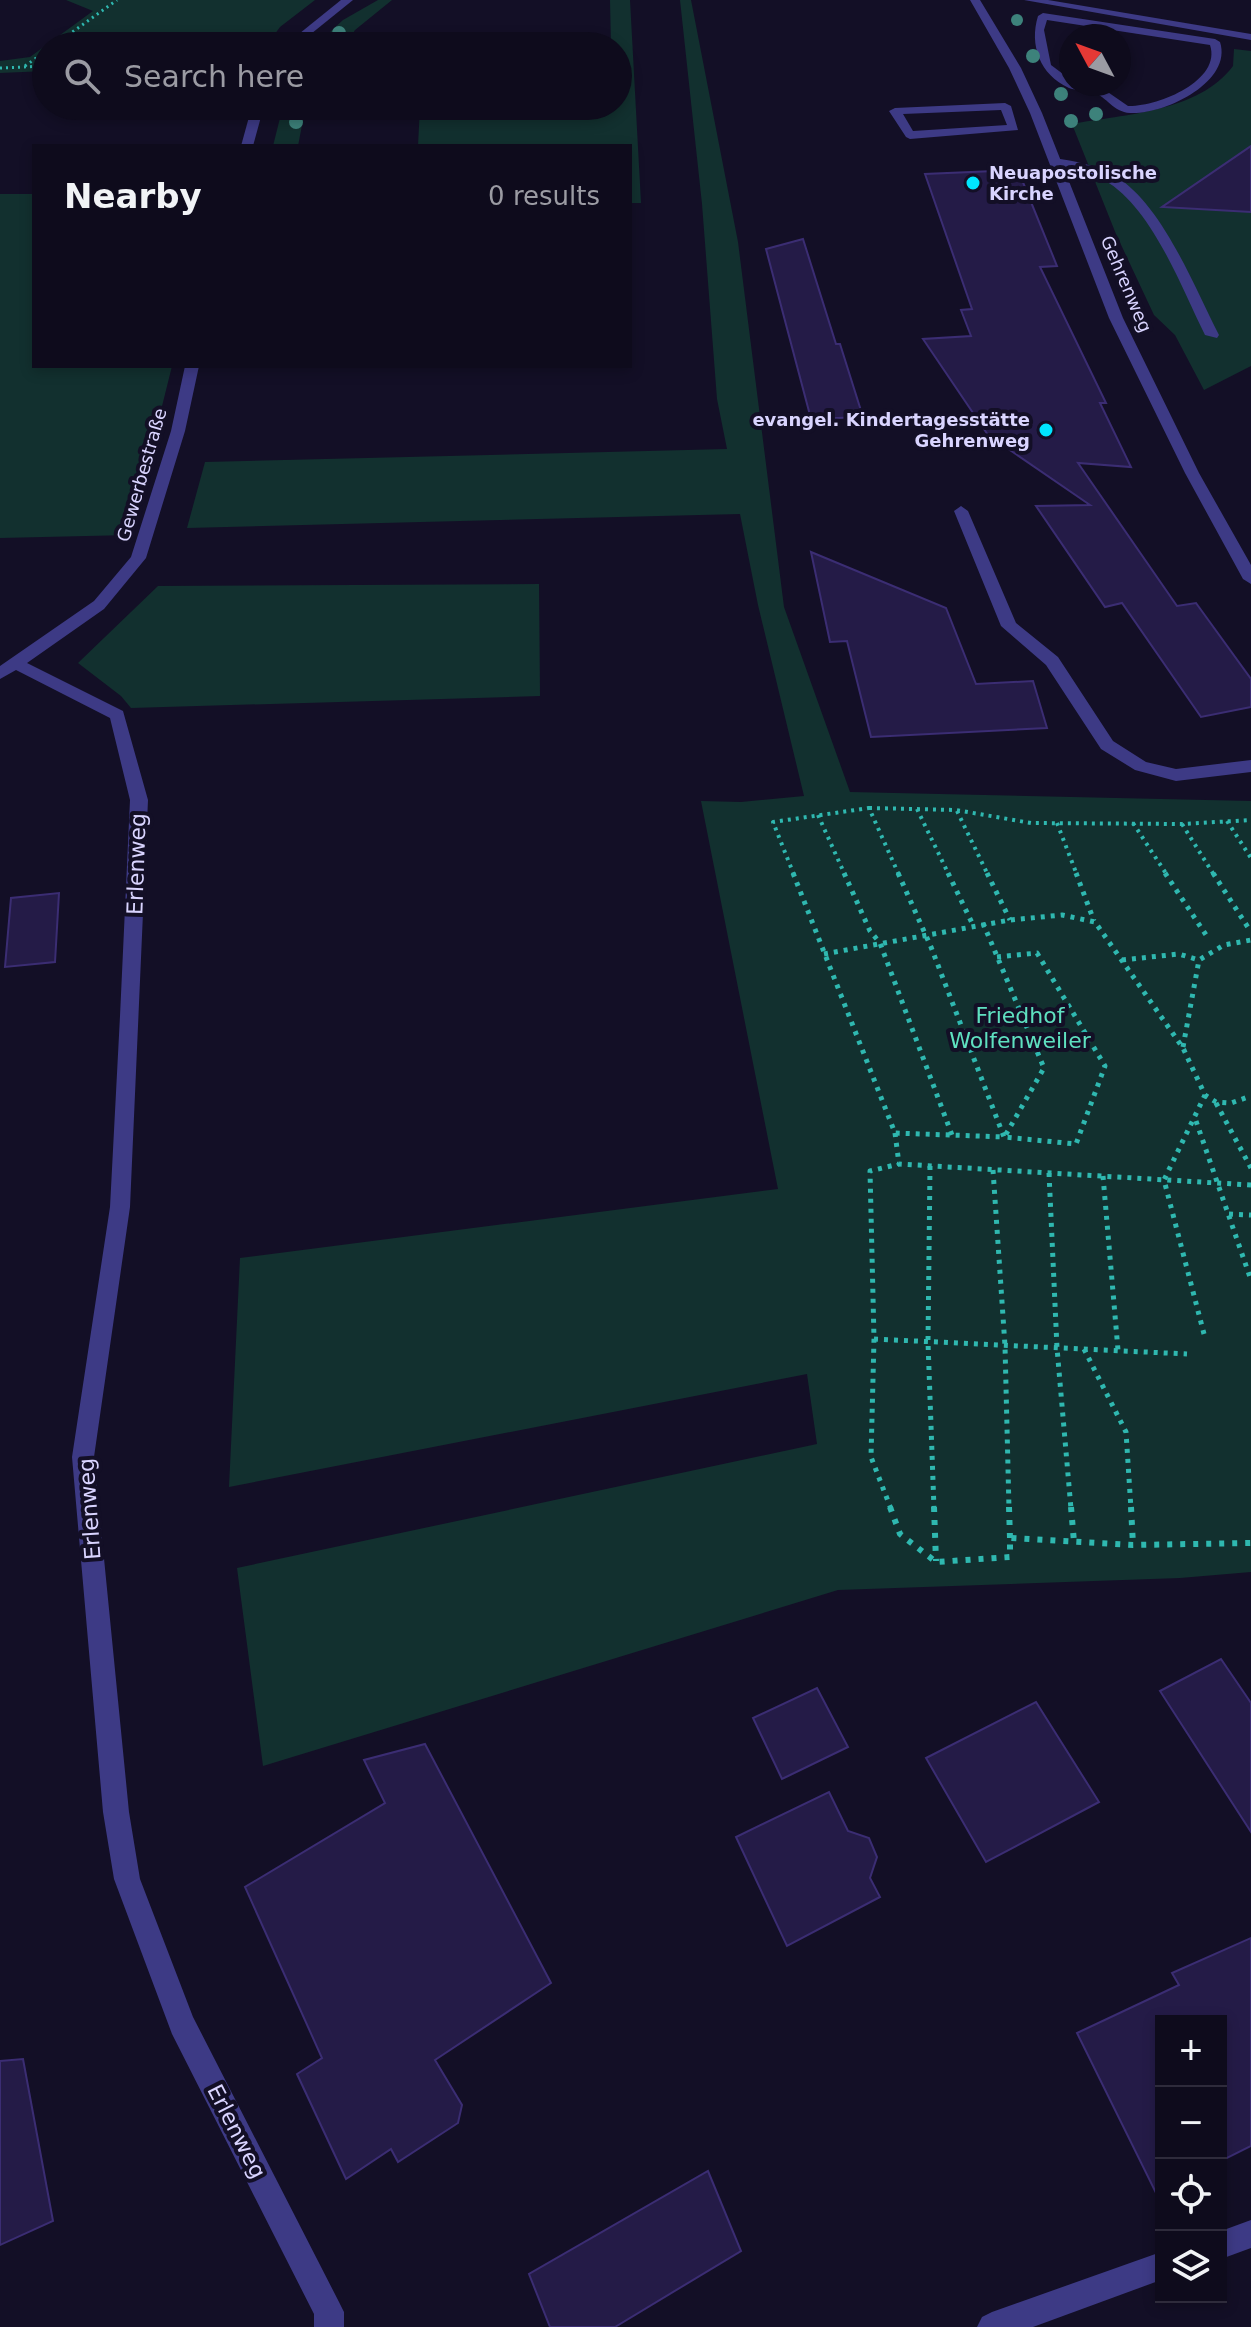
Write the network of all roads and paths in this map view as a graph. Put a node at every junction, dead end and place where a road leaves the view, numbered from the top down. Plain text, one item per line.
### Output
1 (117, 0) edge
2 (348, 0) edge
3 (975, 0) edge
4 (1029, 0) edge
5 (72, 32) edge
6 (307, 32) edge
7 (1251, 37) edge
8 (1040, 50) joint
9 (32, 61) edge
10 (24, 67) junction
11 (32, 67) edge
12 (0, 68) edge
13 (254, 120) edge
14 (902, 124) joint
15 (248, 144) edge
16 (1054, 162) junction
17 (1212, 335) dead end
18 (192, 368) edge
19 (961, 511) dead end
20 (1251, 579) edge
21 (8, 668) edge
22 (1251, 766) edge
23 (869, 808) junction
24 (917, 809) junction
25 (956, 810) junction
26 (818, 815) junction
27 (1226, 820) junction
28 (1251, 820) edge
29 (1057, 823) junction
30 (1133, 823) junction
31 (1182, 824) junction
32 (1251, 858) edge
33 (1010, 920) junction
34 (1095, 922) junction
35 (983, 923) junction
36 (973, 925) junction
37 (1249, 929) edge
38 (925, 934) junction
39 (1208, 938) dead end
40 (1251, 940) edge
41 (880, 943) junction
42 (824, 954) junction
43 (997, 957) junction
44 (1121, 960) junction
45 (1199, 960) junction
46 (1183, 1048) junction
47 (1205, 1095) junction
48 (1251, 1096) edge
49 (1216, 1102) junction
50 (1195, 1121) junction
51 (895, 1133) junction
52 (952, 1135) junction
53 (1004, 1137) junction
54 (899, 1164) junction
55 (930, 1166) junction
56 (1251, 1168) edge
57 (993, 1170) junction
58 (1049, 1173) junction
59 (1103, 1176) junction
60 (1164, 1180) junction
61 (1217, 1183) junction
62 (1251, 1185) edge
63 (1229, 1214) junction
64 (1251, 1215) edge
65 (1251, 1280) edge
66 (1204, 1334) dead end
67 (874, 1339) junction
68 (928, 1342) junction
69 (1005, 1346) junction
70 (1057, 1348) junction
71 (1084, 1349) junction
72 (1118, 1350) junction
73 (1187, 1354) dead end
74 (1010, 1538) junction
75 (1074, 1542) junction
76 (1251, 1543) edge
77 (1133, 1545) junction
78 (936, 1562) junction
79 (1251, 2234) edge
80 (1227, 2243) edge
81 (1155, 2268) edge
82 (329, 2327) edge
83 (992, 2327) edge

1 - 5 path
2 - 6 street
3 - 16 street, Gehrenweg
4 - 7 street
8 - 8 street
9 - 10 path
10 - 11 path
10 - 12 path
13 - 15 street
14 - 14 street
16 - 17 street
16 - 20 street, Gehrenweg
18 - 21 street, Gewerbestraße
19 - 22 street
21 - 82 street, Erlenweg
23 - 24 path
23 - 26 path
23 - 38 path
24 - 25 path
24 - 36 path
25 - 29 path
25 - 33 path
26 - 41 path
26 - 42 path
27 - 28 path
27 - 31 path
27 - 32 path
29 - 30 path
29 - 34 path
30 - 31 path
30 - 39 path
31 - 37 path
33 - 34 path
33 - 35 path
34 - 44 path
35 - 36 path
35 - 43 path
36 - 38 path
38 - 41 path
38 - 53 path
40 - 45 path
41 - 42 path
41 - 52 path
42 - 51 path
43 - 53 path
43 - 53 path
44 - 45 path
44 - 46 path
45 - 46 path
46 - 47 path
47 - 49 path
47 - 50 path
48 - 49 path
49 - 56 path
50 - 60 path
50 - 61 path
51 - 52 path
51 - 54 path
52 - 53 path
54 - 55 path
54 - 67 path
55 - 57 path
55 - 68 path
57 - 58 path
57 - 69 path
58 - 59 path
58 - 70 path
59 - 60 path
59 - 72 path
60 - 61 path
60 - 66 path
61 - 62 path
61 - 63 path
63 - 64 path
63 - 65 path
67 - 68 path
67 - 78 path
68 - 69 path
68 - 78 path
69 - 70 path
69 - 74 path
70 - 71 path
70 - 75 path
71 - 72 path
71 - 77 path
72 - 73 path
74 - 75 path
74 - 78 path
75 - 77 path
76 - 77 path
79 - 80 street
81 - 83 street

